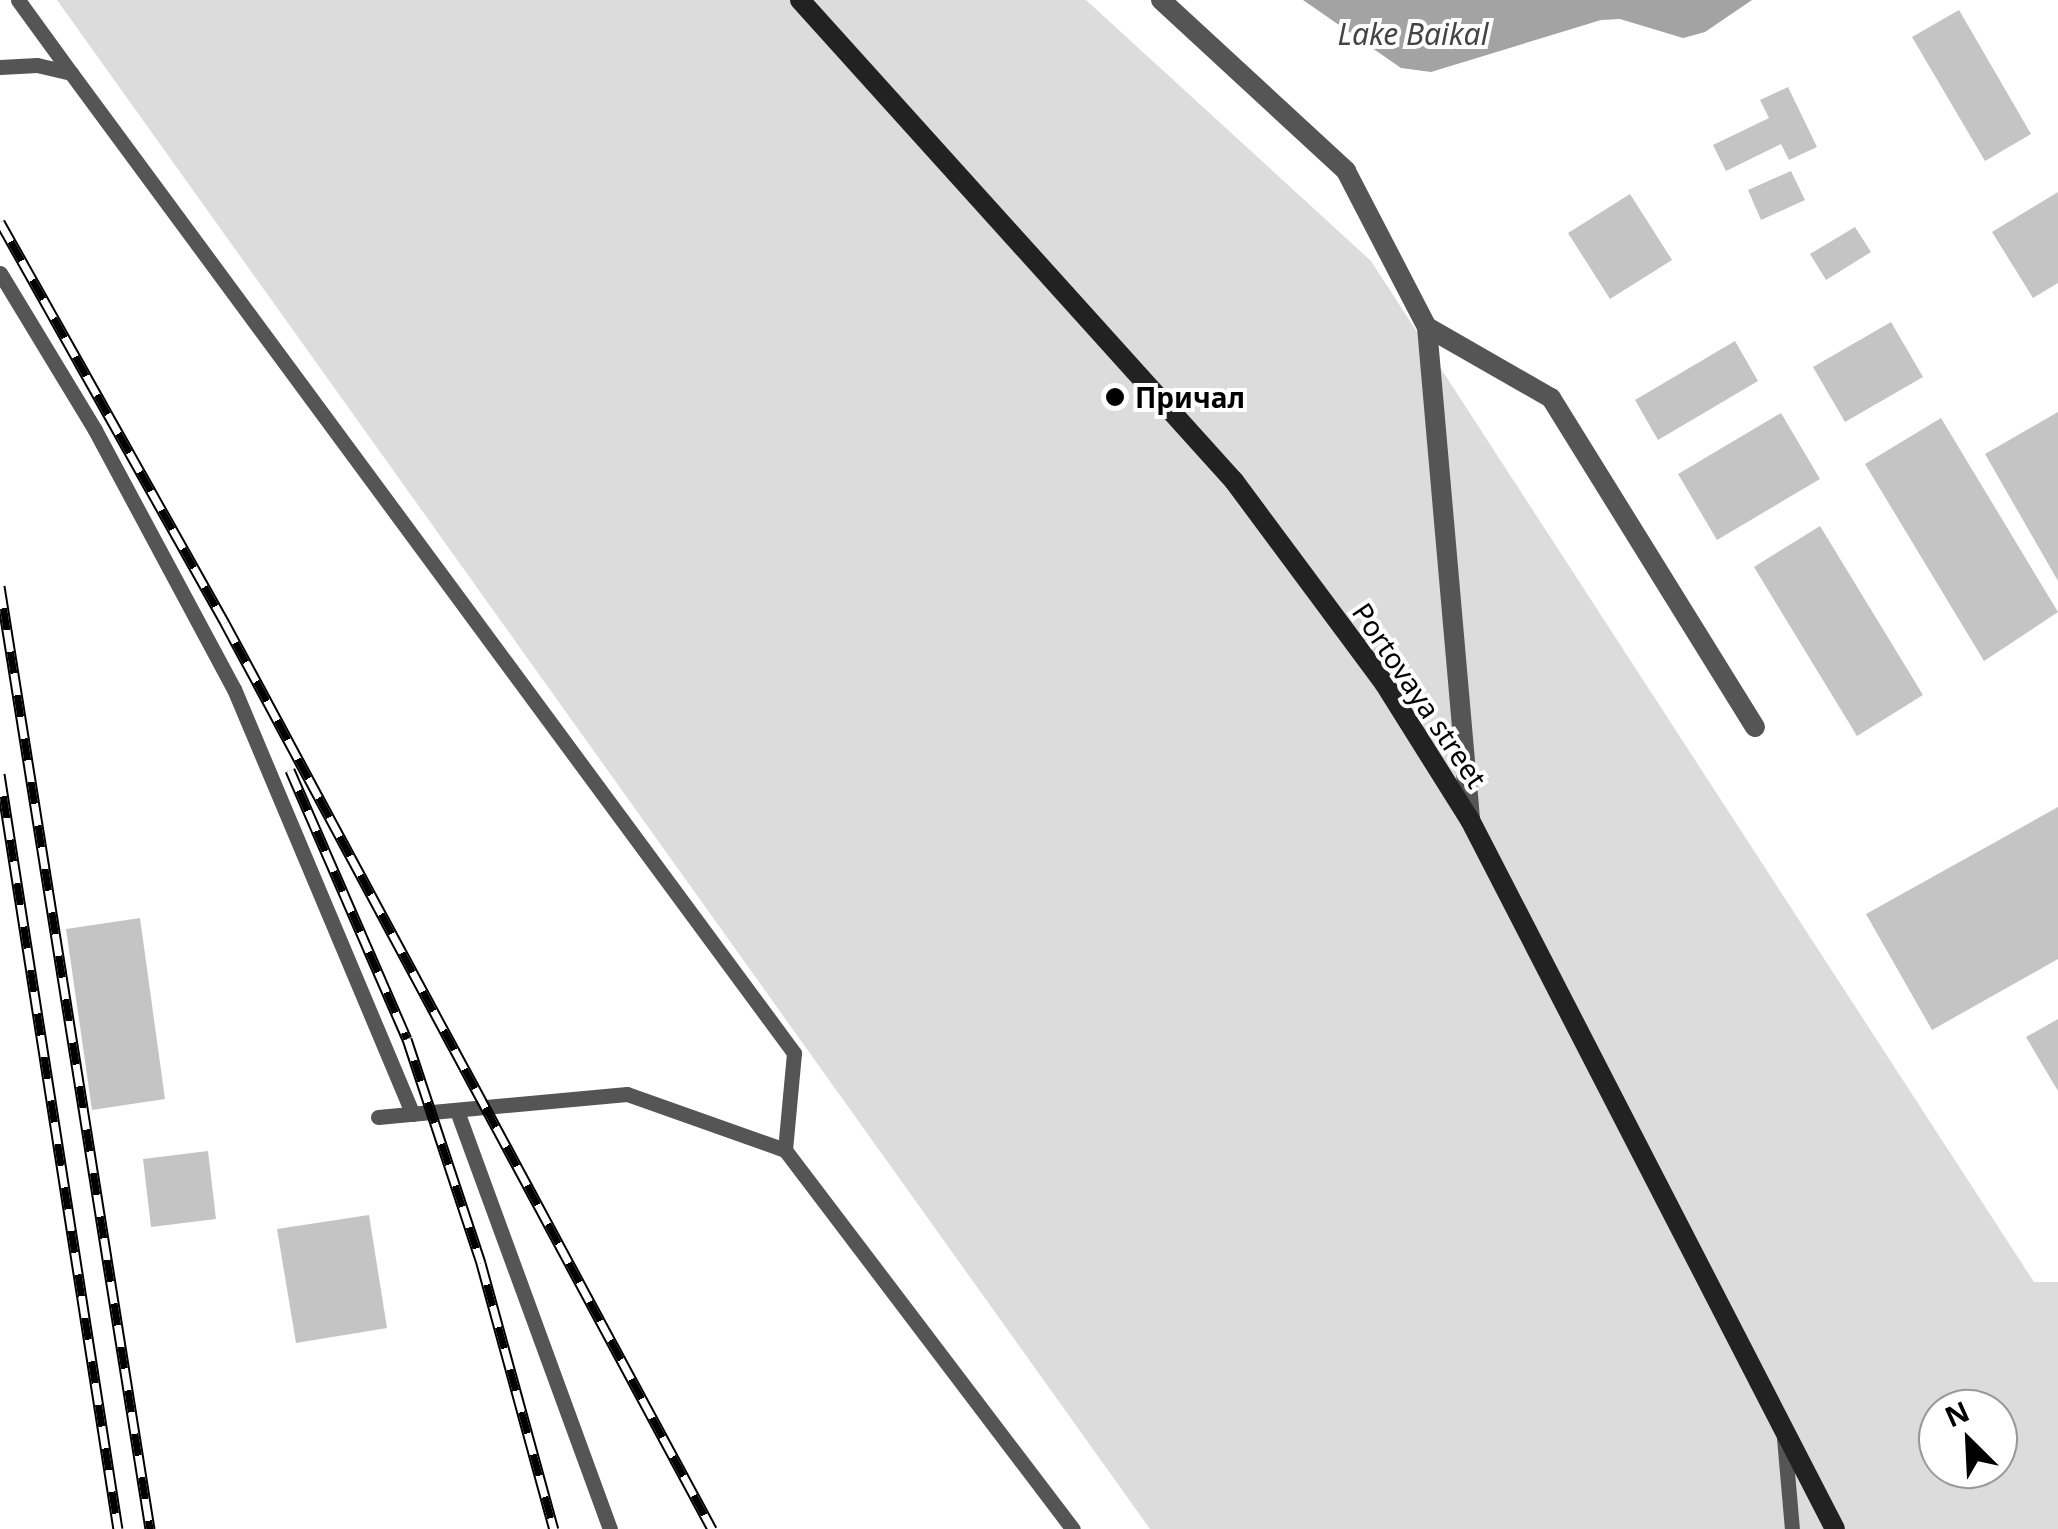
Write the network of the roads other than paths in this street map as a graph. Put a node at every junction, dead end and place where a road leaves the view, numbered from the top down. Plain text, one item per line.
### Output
1 (18, 0) edge
2 (800, 0) edge
3 (1161, 0) edge
4 (0, 67) edge
5 (71, 73) junction
6 (0, 272) edge
7 (1427, 326) junction
8 (1754, 727) dead end
9 (1470, 820) junction
10 (456, 1111) junction
11 (414, 1114) junction
12 (378, 1117) dead end
13 (786, 1150) junction
14 (1784, 1434) junction
15 (610, 1529) edge
16 (1073, 1529) edge
17 (1792, 1529) edge
18 (1836, 1529) edge

1 - 5 lane
2 - 9 main road, Portovaya street
3 - 7 street
4 - 5 lane
5 - 13 lane
6 - 11 lane
7 - 8 street
7 - 9 street
9 - 14 main road, Portovaya street
10 - 11 lane
10 - 13 lane
10 - 15 lane
11 - 12 lane
13 - 16 lane
14 - 17 lane
14 - 18 main road, Portovaya street

